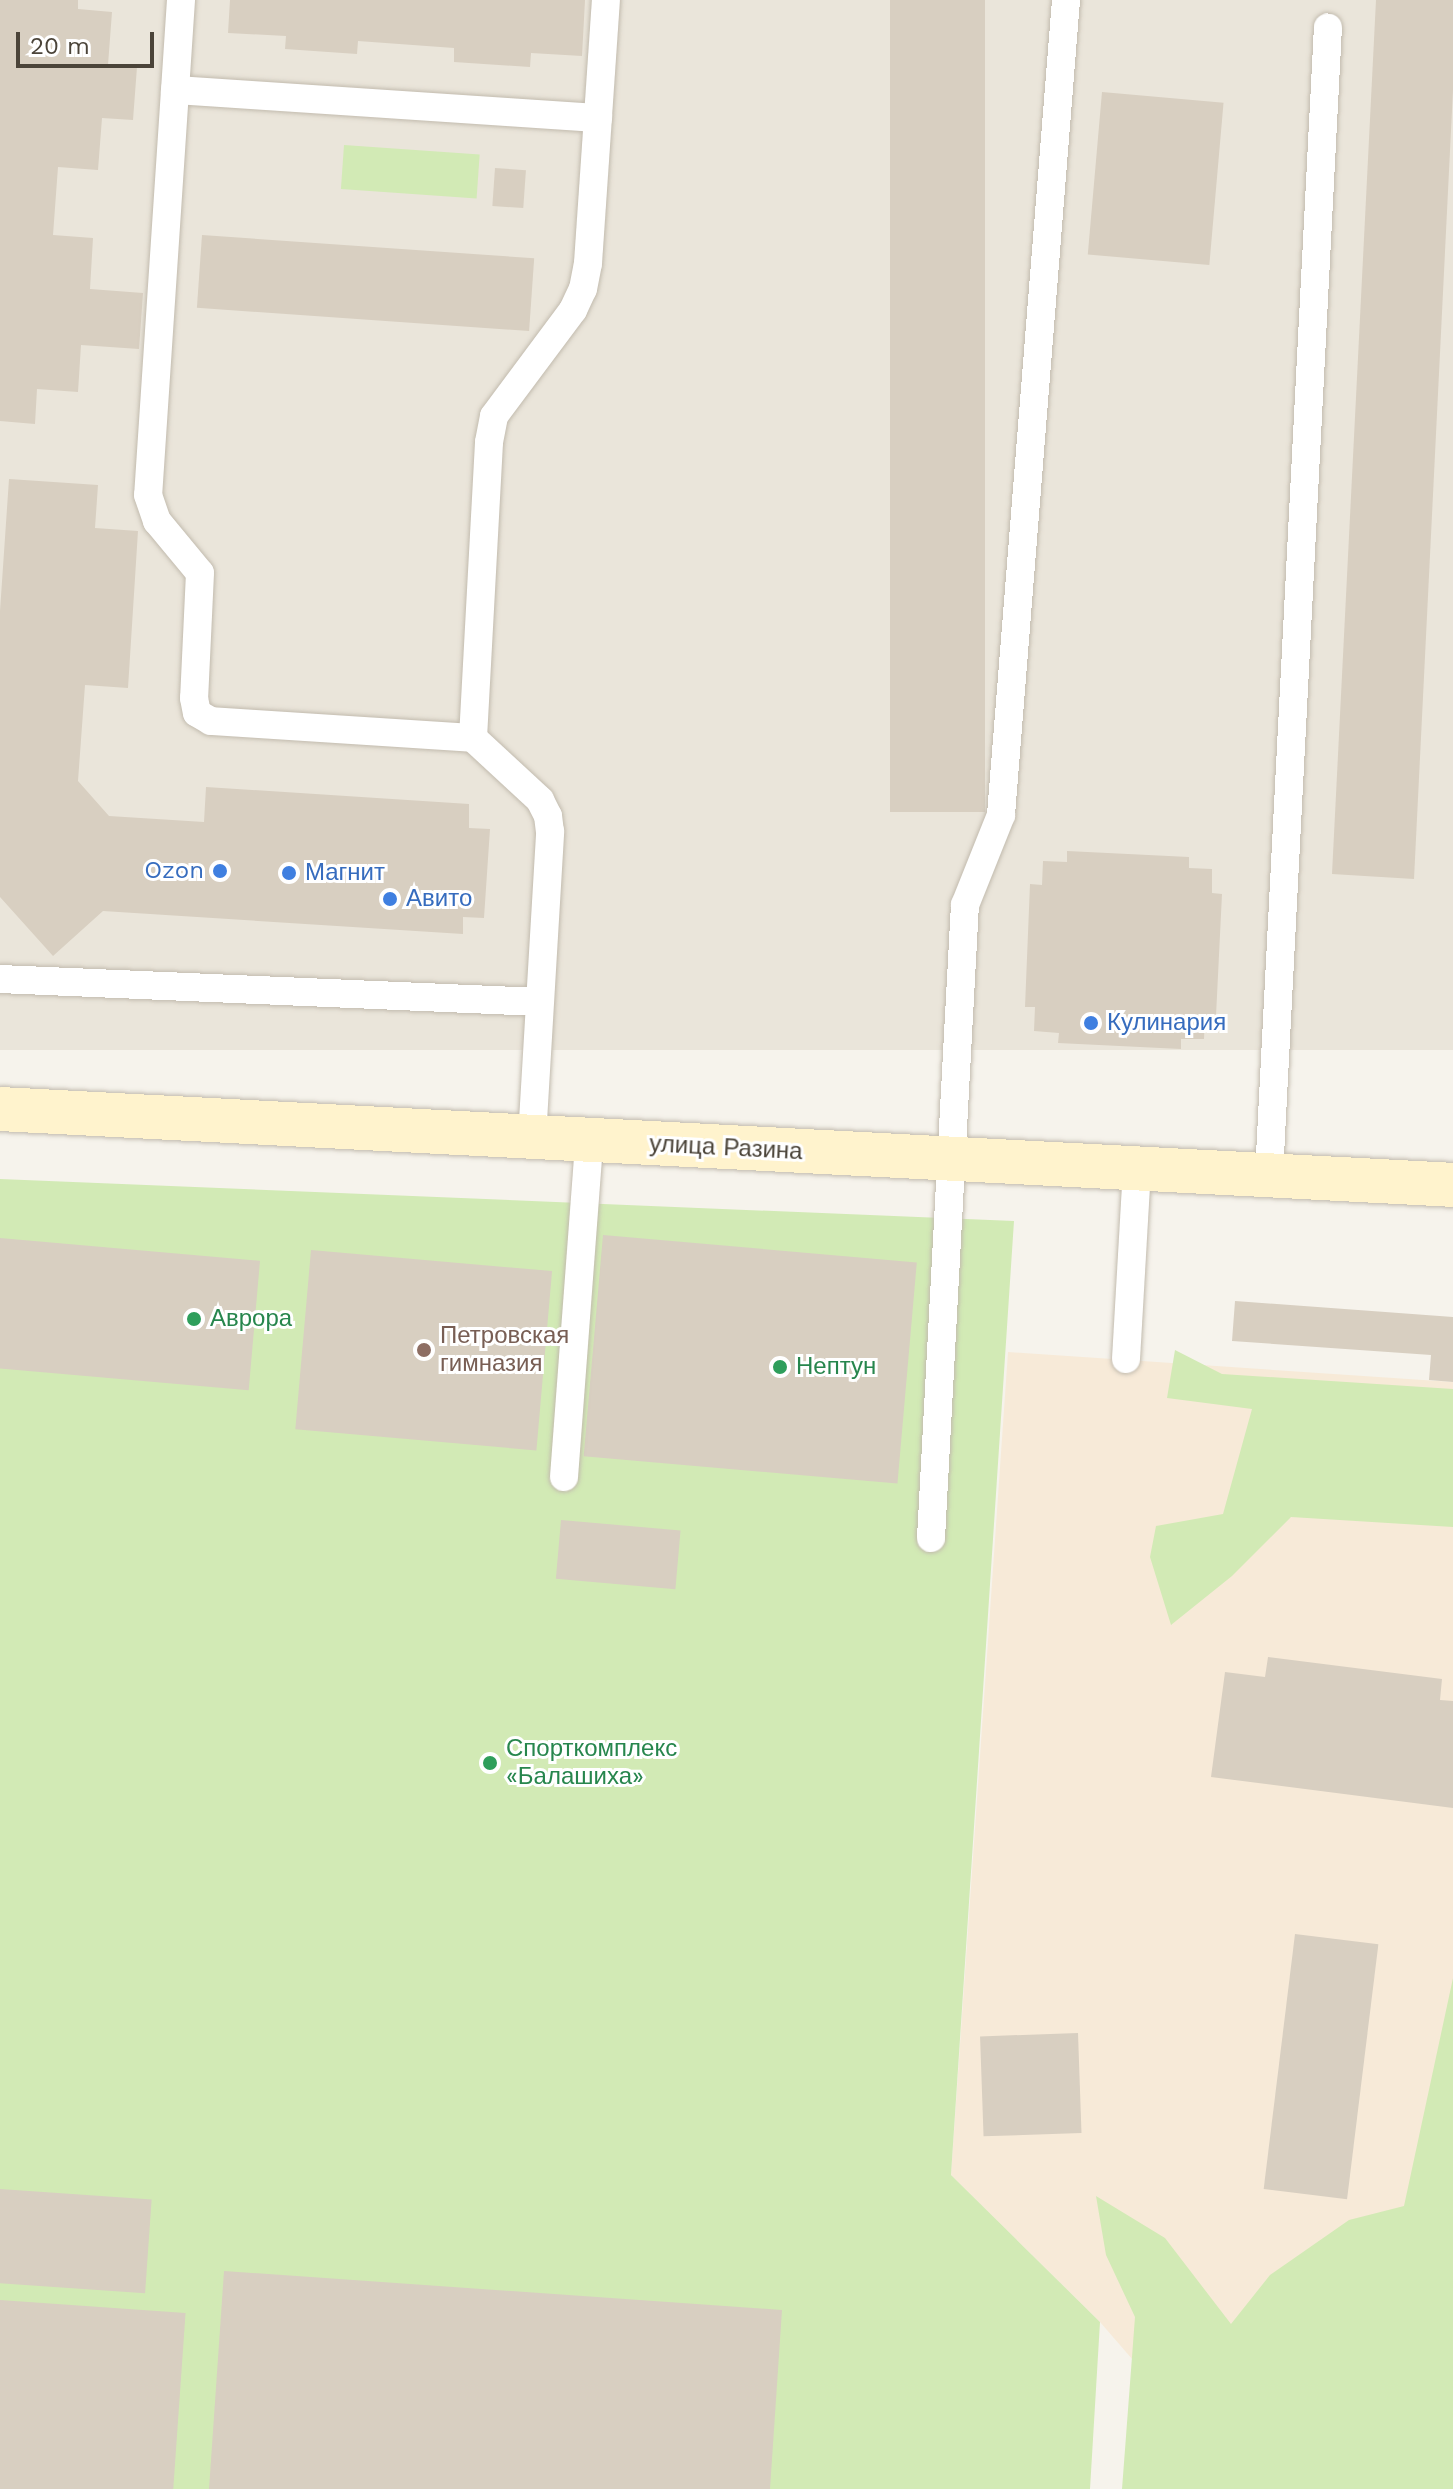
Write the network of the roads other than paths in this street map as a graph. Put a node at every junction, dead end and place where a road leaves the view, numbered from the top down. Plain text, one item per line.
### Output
1 (181, 0) edge
2 (606, 0) edge
3 (1066, 0) edge
4 (1328, 28) dead end
5 (175, 90) junction
6 (598, 118) junction
7 (473, 738) junction
8 (0, 979) edge
9 (540, 1002) junction
10 (0, 1109) edge
11 (532, 1138) junction
12 (589, 1141) junction
13 (954, 1160) junction
14 (1137, 1168) junction
15 (1269, 1175) junction
16 (1453, 1185) edge
17 (1126, 1359) dead end
18 (564, 1477) dead end
19 (931, 1538) dead end

1 - 5 lane
2 - 6 lane
3 - 13 lane
4 - 15 lane
5 - 6 lane
5 - 7 lane
6 - 7 lane
7 - 9 lane
8 - 9 lane
9 - 11 lane
10 - 11 main road, улица Разина
11 - 12 main road, улица Разина
12 - 13 main road, улица Разина
12 - 18 lane
13 - 14 main road, улица Разина
13 - 19 lane
14 - 15 main road, улица Разина
14 - 17 lane
15 - 16 main road, улица Разина

